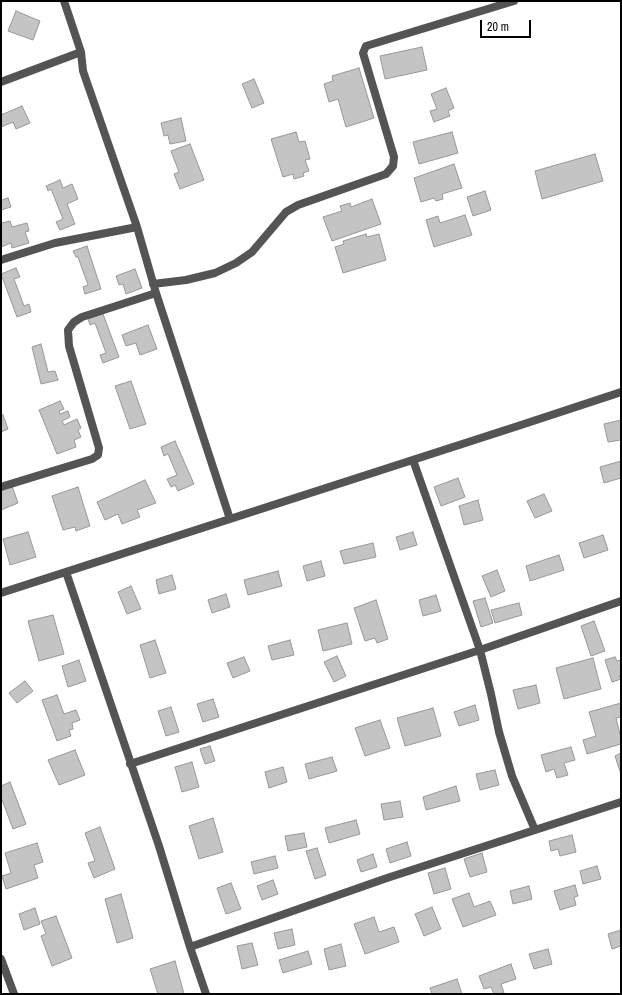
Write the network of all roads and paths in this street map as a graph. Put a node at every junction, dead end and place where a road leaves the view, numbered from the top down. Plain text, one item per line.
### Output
1 (64, 1) edge
2 (514, 1) edge
3 (81, 52) junction
4 (1, 82) edge
5 (137, 227) junction
6 (1, 260) edge
7 (153, 284) junction
8 (156, 293) junction
9 (621, 392) edge
10 (413, 460) junction
11 (1, 487) edge
12 (230, 519) junction
13 (66, 572) junction
14 (1, 593) edge
15 (621, 601) edge
16 (480, 650) junction
17 (130, 764) junction
18 (621, 802) edge
19 (534, 830) junction
20 (190, 947) junction
21 (1, 959) edge
22 (14, 994) edge
23 (206, 994) edge

1 - 3 street
2 - 7 street
3 - 4 street
3 - 5 street
5 - 6 street
5 - 7 street
7 - 8 street
8 - 11 street
8 - 12 street
9 - 10 street
10 - 12 street
10 - 16 street
12 - 13 street
13 - 14 street
13 - 17 street
15 - 16 street
16 - 17 street
16 - 19 street
17 - 20 street
18 - 19 street
19 - 20 street
20 - 23 street
21 - 22 street

